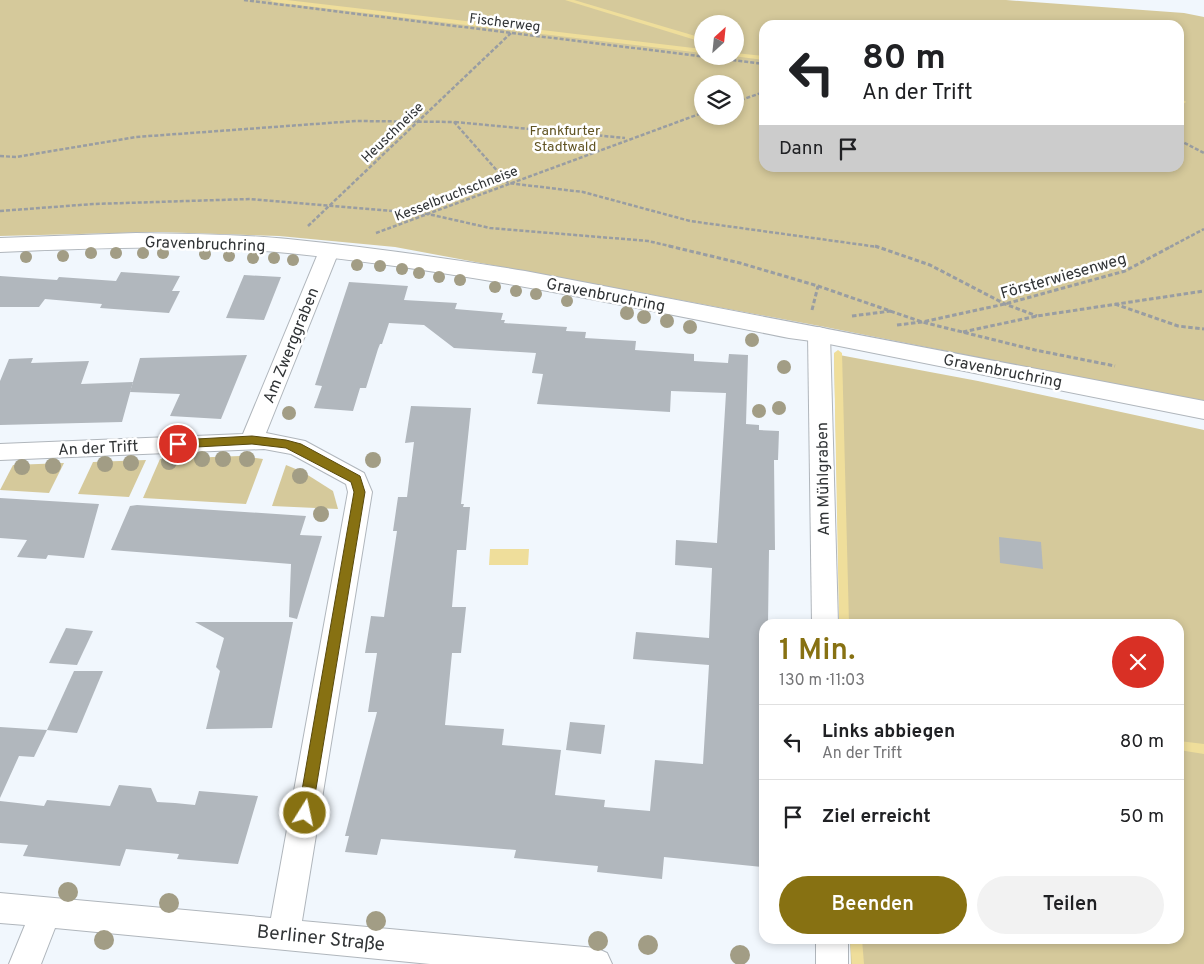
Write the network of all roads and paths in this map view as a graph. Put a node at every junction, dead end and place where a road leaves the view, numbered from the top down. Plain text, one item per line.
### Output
1 (244, 0) edge
2 (511, 33) junction
3 (759, 63) edge
4 (759, 94) edge
5 (744, 99) edge
6 (694, 116) edge
7 (416, 122) junction
8 (454, 122) junction
9 (628, 138) junction
10 (1184, 143) edge
11 (1204, 153) edge
12 (0, 156) edge
13 (508, 183) junction
14 (330, 205) junction
15 (0, 212) edge
16 (428, 214) junction
17 (1204, 229) edge
18 (374, 234) dead end
19 (0, 245) edge
20 (287, 246) junction
21 (329, 250) junction
22 (818, 286) junction
23 (1204, 291) edge
24 (1005, 304) junction
25 (1114, 304) junction
26 (1037, 316) junction
27 (922, 322) junction
28 (815, 323) junction
29 (1204, 329) edge
30 (962, 332) junction
31 (1120, 367) dead end
32 (1204, 410) edge
33 (252, 440) junction
34 (0, 452) edge
35 (825, 619) edge
36 (0, 908) edge
37 (46, 912) junction
38 (284, 933) junction
39 (832, 944) edge
40 (25, 964) edge
41 (596, 964) edge
42 (832, 964) edge

1 - 2 path, Fischerweg
2 - 3 path, Fischerweg
2 - 7 path, Heuschneise
4 - 5 path
6 - 9 path, Kesselbruchschneise
7 - 8 path
7 - 12 path
7 - 14 path, Heuschneise
8 - 9 path
8 - 13 path
9 - 13 path, Kesselbruchschneise
10 - 11 path
13 - 16 path, Kesselbruchschneise
13 - 24 path
14 - 15 path
14 - 16 path
14 - 20 path, Heuschneise
16 - 18 path, Kesselbruchschneise
16 - 22 path
17 - 24 path, Försterwiesenweg
19 - 20 street, Gravenbruchring
20 - 21 street, Gravenbruchring
21 - 28 street, Gravenbruchring
21 - 33 street, Am Zwerggraben
22 - 27 path
22 - 28 path
23 - 25 path
24 - 26 path
24 - 27 path, Försterwiesenweg
25 - 26 path
25 - 29 path
26 - 30 path
27 - 30 path
28 - 32 street, Gravenbruchring
28 - 35 street, Am Mühlgraben
30 - 31 path
33 - 34 street, An der Trift
33 - 38 street, An der Trift
36 - 37 street, Berliner Straße
37 - 38 street, Berliner Straße
37 - 40 street
38 - 41 street, Berliner Straße
39 - 42 street

